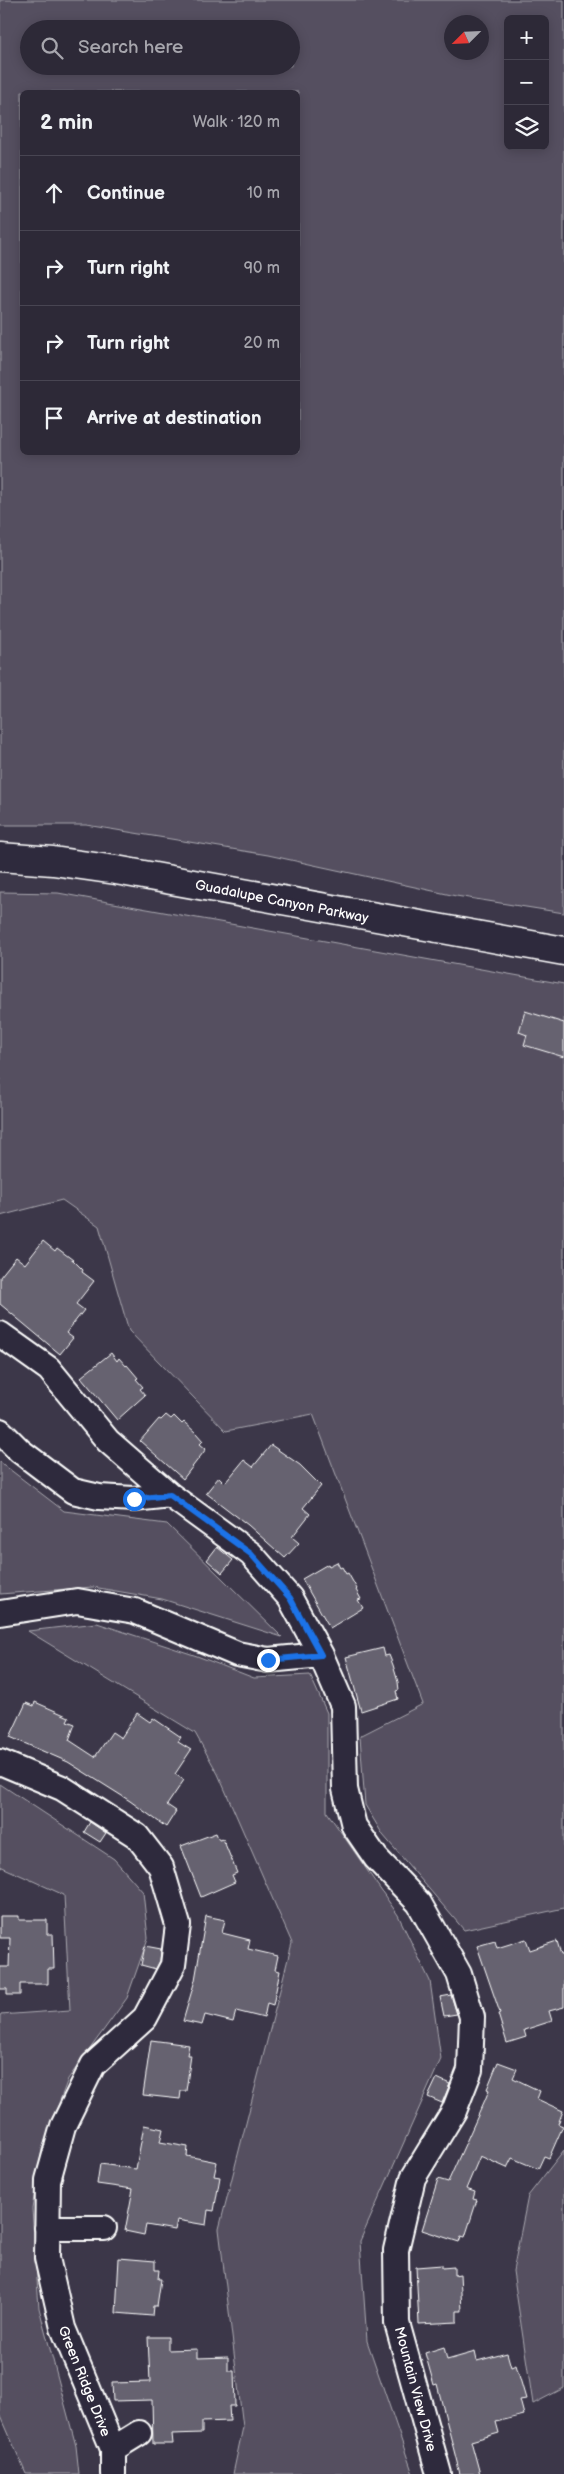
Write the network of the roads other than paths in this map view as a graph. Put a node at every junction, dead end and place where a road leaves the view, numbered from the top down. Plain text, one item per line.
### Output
1 (0, 857) edge
2 (564, 951) edge
3 (0, 1334) edge
4 (0, 1431) edge
5 (170, 1495) junction
6 (0, 1613) edge
7 (321, 1655) junction
8 (0, 1762) edge
9 (47, 2228) junction
10 (104, 2228) dead end
11 (139, 2433) dead end
12 (113, 2449) junction
13 (113, 2474) edge
14 (439, 2474) edge

1 - 2 main road, Guadalupe Canyon Parkway
3 - 5 street, Mountain View Drive
4 - 5 street
5 - 7 street, Mountain View Drive
6 - 7 street
7 - 14 street, Mountain View Drive
8 - 9 street, Green Ridge Drive
9 - 10 street
9 - 12 street, Green Ridge Drive
11 - 12 street
12 - 13 street, Green Ridge Drive

